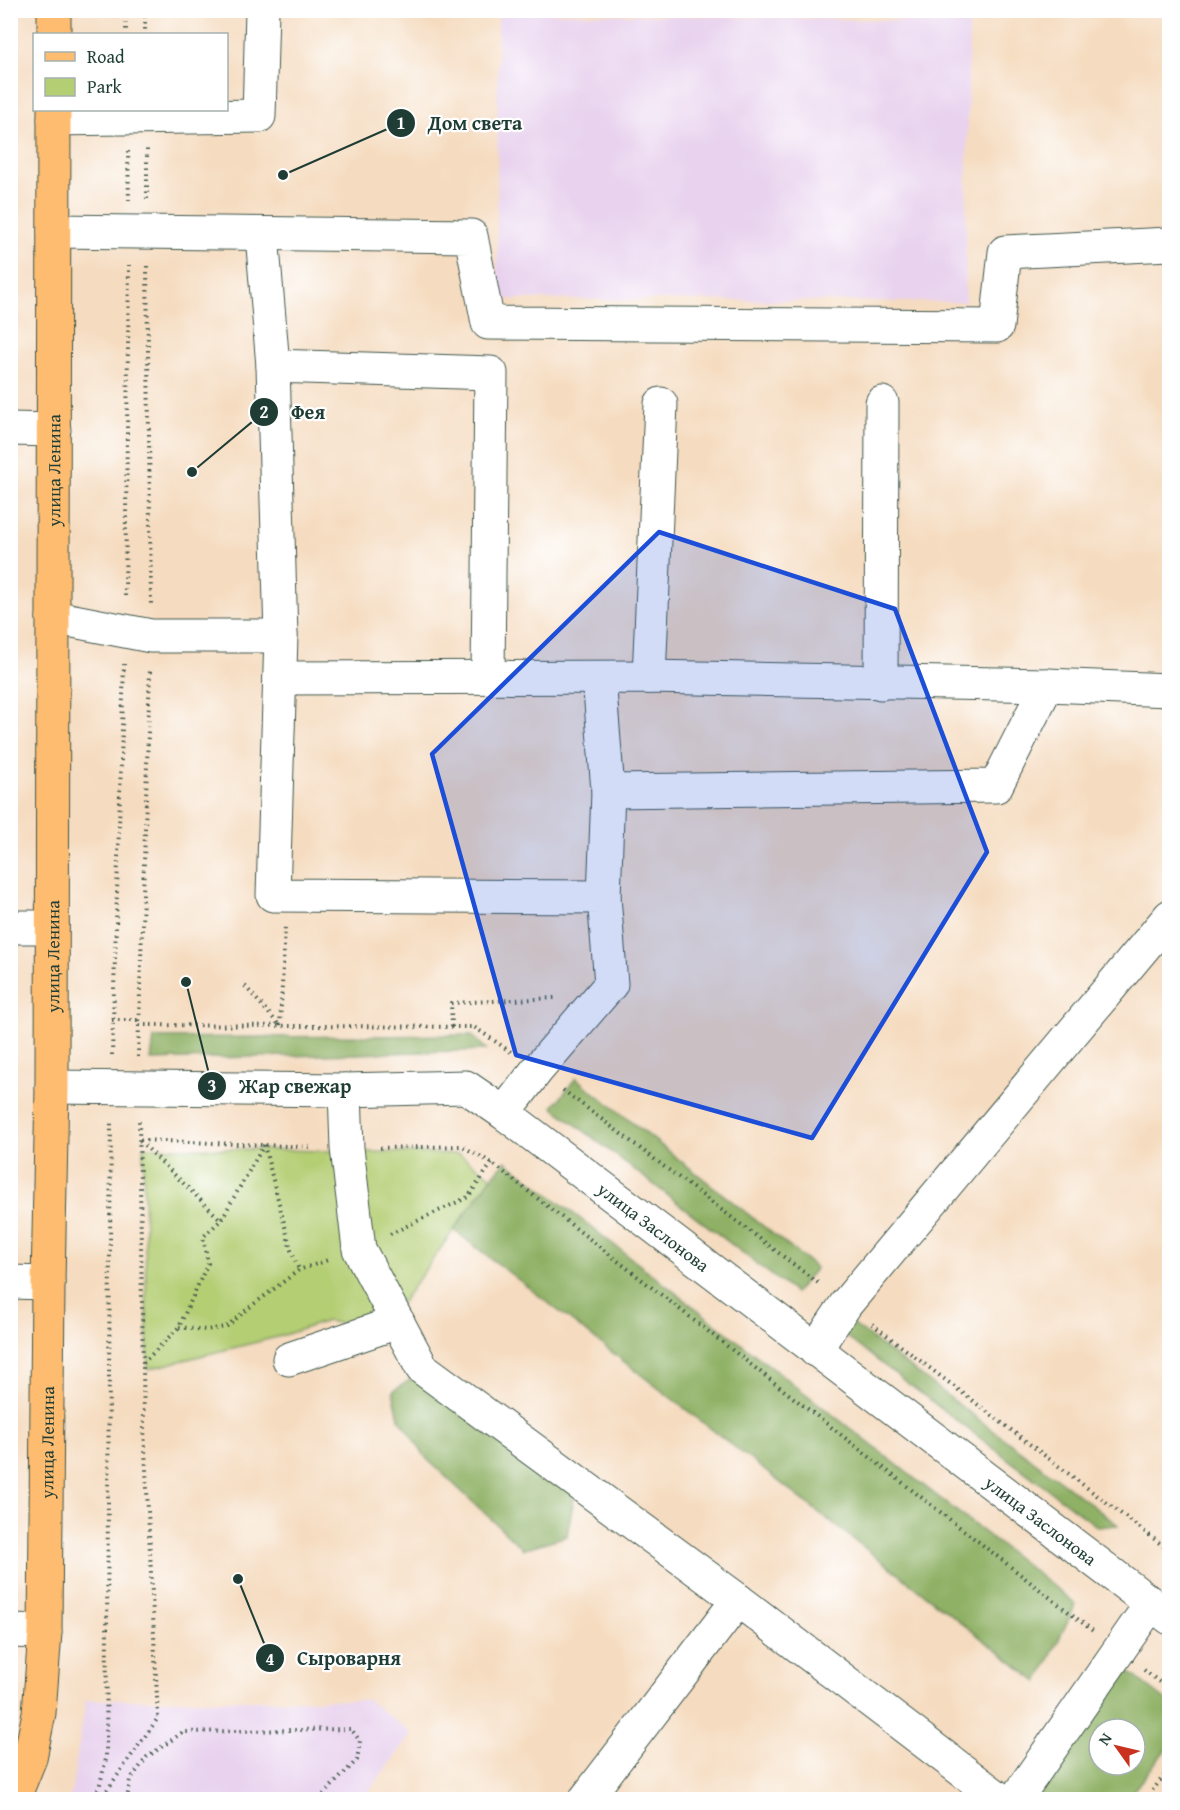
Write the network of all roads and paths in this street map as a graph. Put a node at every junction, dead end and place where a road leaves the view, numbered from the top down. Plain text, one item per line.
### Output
1 (54, 10) edge
2 (126, 10) edge
3 (145, 10) edge
4 (262, 10) edge
5 (54, 33) edge
6 (126, 33) edge
7 (145, 33) edge
8 (54, 114) edge
9 (128, 118) junction
10 (54, 231) junction
11 (129, 232) junction
12 (262, 235) junction
13 (1170, 244) edge
14 (273, 366) junction
15 (882, 403) dead end
16 (661, 404) dead end
17 (10, 429) edge
18 (54, 430) junction
19 (53, 617) junction
20 (125, 631) junction
21 (281, 636) junction
22 (488, 677) junction
23 (649, 677) junction
24 (280, 678) junction
25 (599, 678) junction
26 (881, 683) junction
27 (1047, 685) junction
28 (1170, 690) edge
29 (608, 791) junction
30 (296, 895) junction
31 (604, 897) junction
32 (1170, 916) edge
33 (10, 927) edge
34 (52, 927) junction
35 (245, 986) dead end
36 (600, 997) junction
37 (112, 1020) junction
38 (140, 1020) dead end
39 (452, 1027) dead end
40 (52, 1087) junction
41 (111, 1088) junction
42 (345, 1090) junction
43 (504, 1113) junction
44 (140, 1140) junction
45 (264, 1145) junction
46 (347, 1148) junction
47 (492, 1163) junction
48 (221, 1220) junction
49 (359, 1249) junction
50 (299, 1270) junction
51 (10, 1282) edge
52 (48, 1283) junction
53 (398, 1322) junction
54 (178, 1327) junction
55 (815, 1350) junction
56 (289, 1359) dead end
57 (143, 1364) junction
58 (738, 1600) junction
59 (1160, 1611) edge
60 (10, 1631) edge
61 (45, 1632) junction
62 (1119, 1650) junction
63 (1170, 1690) edge
64 (1170, 1768) edge
65 (13, 1800) edge
66 (91, 1800) edge
67 (100, 1800) edge
68 (128, 1800) edge
69 (315, 1800) edge
70 (585, 1800) edge
71 (1001, 1800) edge
72 (1015, 1800) edge
73 (1145, 1800) edge

1 - 5 main road
2 - 6 path
3 - 7 path
4 - 9 street
8 - 9 street
8 - 10 main road, улица Ленина
9 - 11 path
10 - 11 street
10 - 18 main road, улица Ленина
11 - 12 street
11 - 20 path
12 - 13 street
12 - 14 street
14 - 21 street
14 - 22 street
15 - 26 street
16 - 23 street
17 - 18 street
18 - 19 main road, улица Ленина
19 - 20 street
19 - 34 main road, улица Ленина
20 - 21 street
20 - 37 path
21 - 24 street
22 - 24 street
22 - 25 street
23 - 25 street
23 - 26 street
24 - 30 street
25 - 29 street
26 - 27 street
27 - 28 street
27 - 29 street
29 - 31 street
30 - 31 street
30 - 35 path
31 - 36 street
32 - 55 street
33 - 34 street
34 - 40 main road, улица Ленина
36 - 39 path
36 - 43 street
37 - 38 path
37 - 41 path
40 - 41 street, улица Заслонова
40 - 52 main road, улица Ленина
41 - 42 street, улица Заслонова
41 - 66 path
42 - 43 street, улица Заслонова
42 - 46 street
43 - 55 street, улица Заслонова
44 - 45 path
44 - 48 path
44 - 57 path
45 - 46 path
45 - 48 path
45 - 50 path
46 - 47 path
46 - 49 street
47 - 49 path
47 - 62 path
48 - 54 path
49 - 50 path
49 - 53 street
50 - 54 path
51 - 52 street
52 - 61 main road, улица Ленина
53 - 56 street
53 - 58 street
54 - 57 path
55 - 59 street, улица Заслонова
57 - 67 path
58 - 70 street
58 - 71 street
59 - 62 street
60 - 61 street
61 - 65 main road, улица Ленина
62 - 63 path
62 - 72 street
64 - 73 path
68 - 69 path

